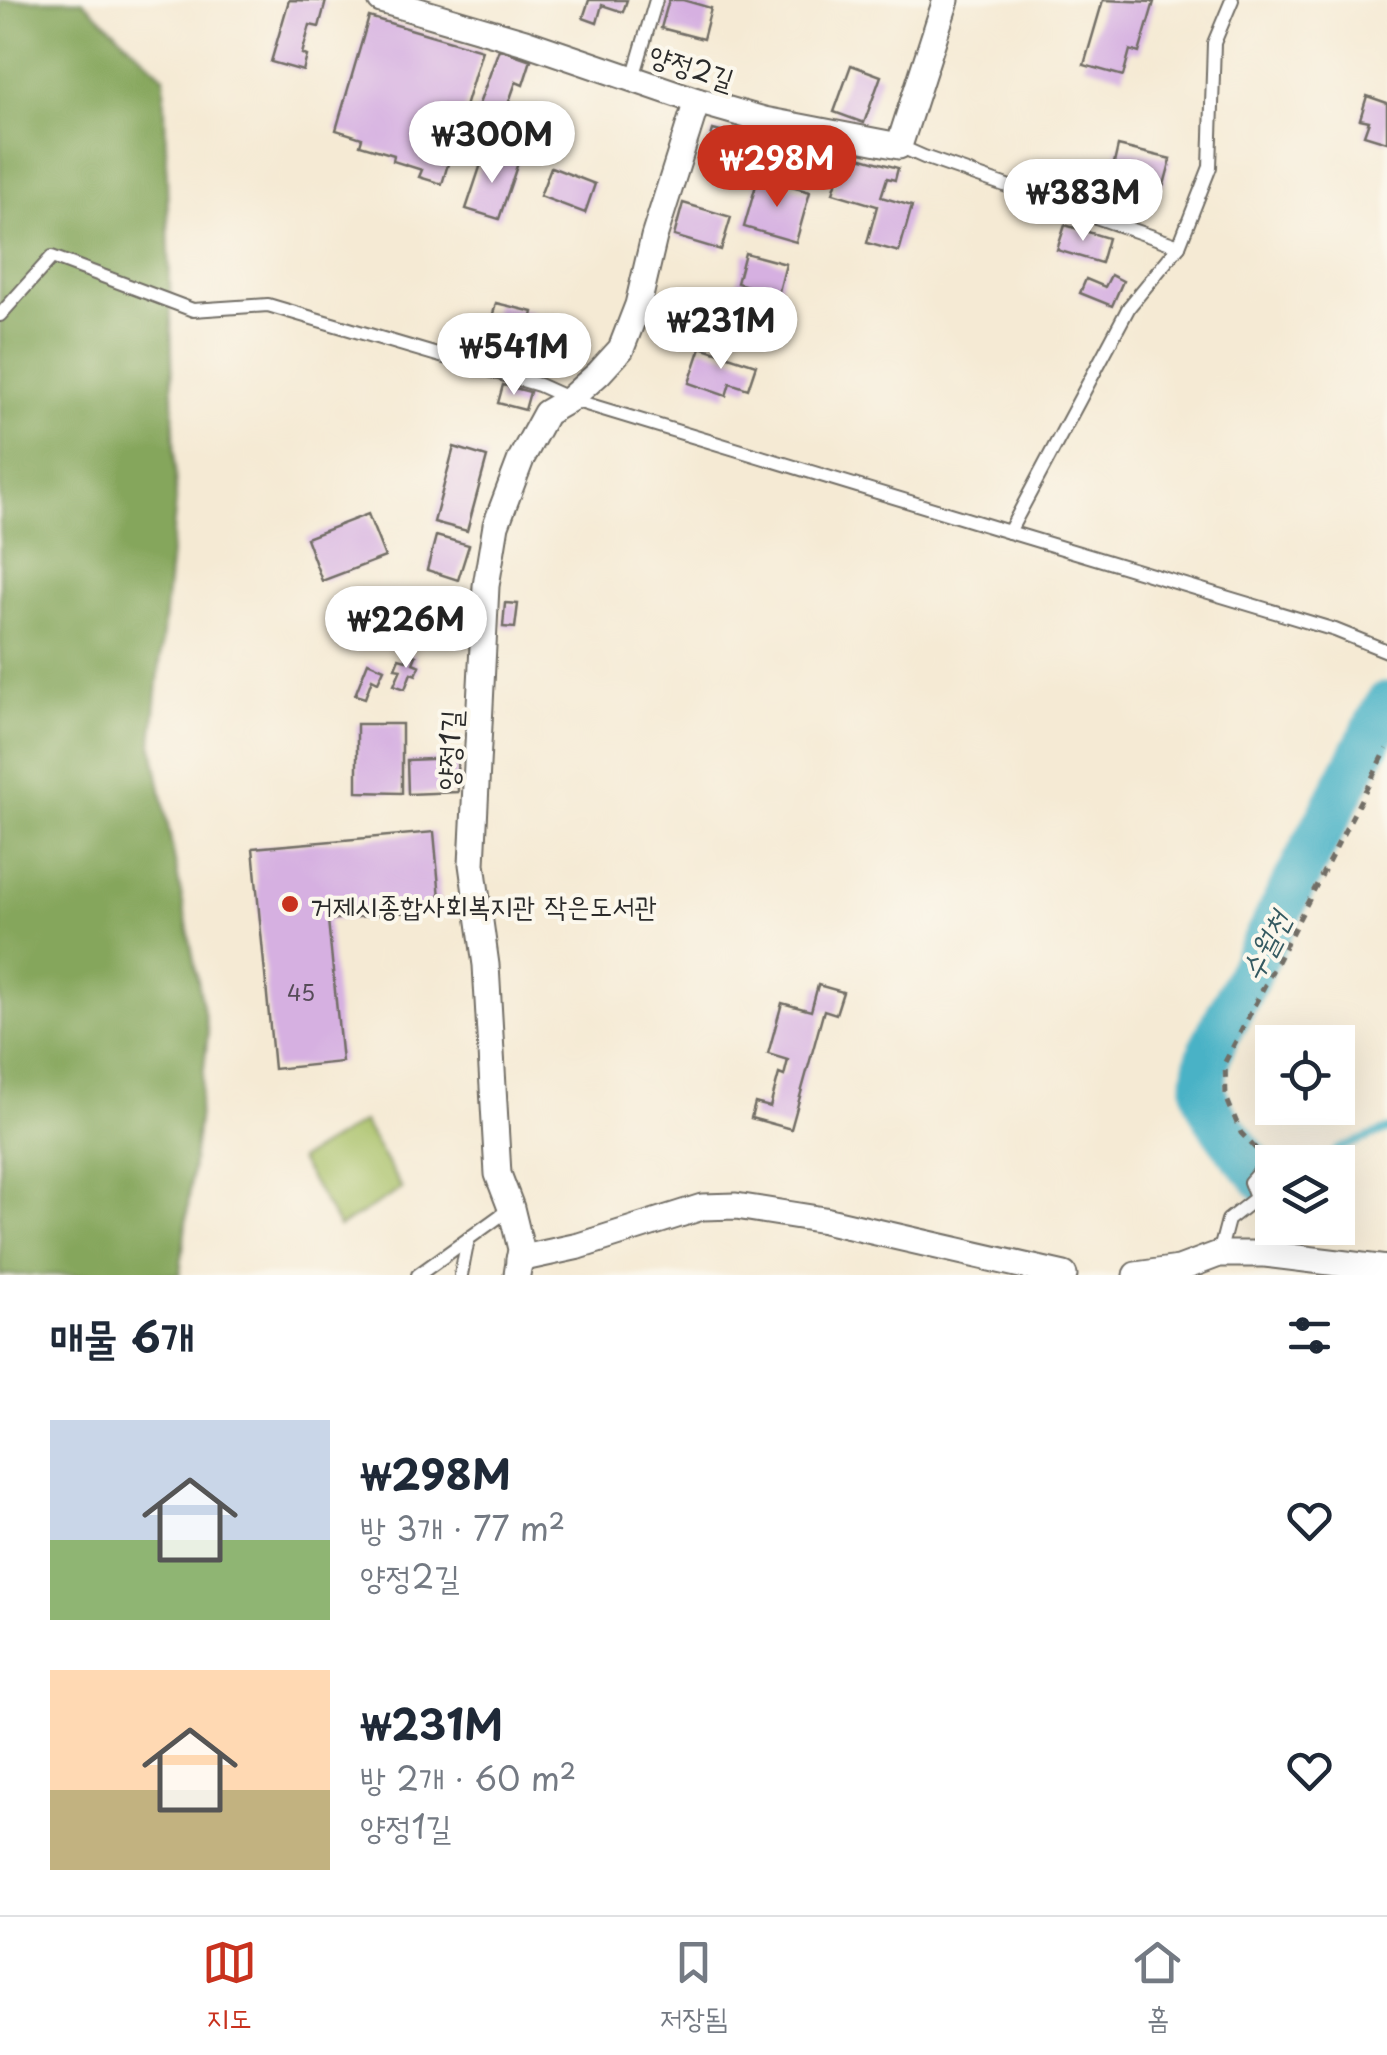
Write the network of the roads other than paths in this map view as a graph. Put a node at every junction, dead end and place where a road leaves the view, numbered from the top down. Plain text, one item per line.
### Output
1 (381, 0) edge
2 (656, 0) edge
3 (946, 0) edge
4 (1232, 0) edge
5 (632, 78) junction
6 (697, 101) junction
7 (900, 146) junction
8 (1179, 246) junction
9 (0, 315) edge
10 (570, 399) junction
11 (1010, 532) junction
12 (1387, 651) edge
13 (1255, 1199) edge
14 (511, 1208) junction
15 (468, 1239) junction
16 (1220, 1254) junction
17 (518, 1267) edge
18 (1387, 1269) edge
19 (418, 1275) edge
20 (461, 1275) edge
21 (1064, 1275) edge
22 (1136, 1275) edge

1 - 5 street, 양정2길
2 - 5 lane
3 - 7 street
4 - 8 lane
5 - 6 street, 양정2길
6 - 7 street, 양정2길
6 - 10 street, 양정1길
7 - 8 lane
8 - 11 lane
9 - 10 lane
10 - 11 lane
10 - 14 street, 양정1길
11 - 12 lane
13 - 16 lane
14 - 15 lane
14 - 17 street, 양정1길
15 - 19 lane
15 - 20 lane
16 - 18 street
16 - 22 street
17 - 21 street

